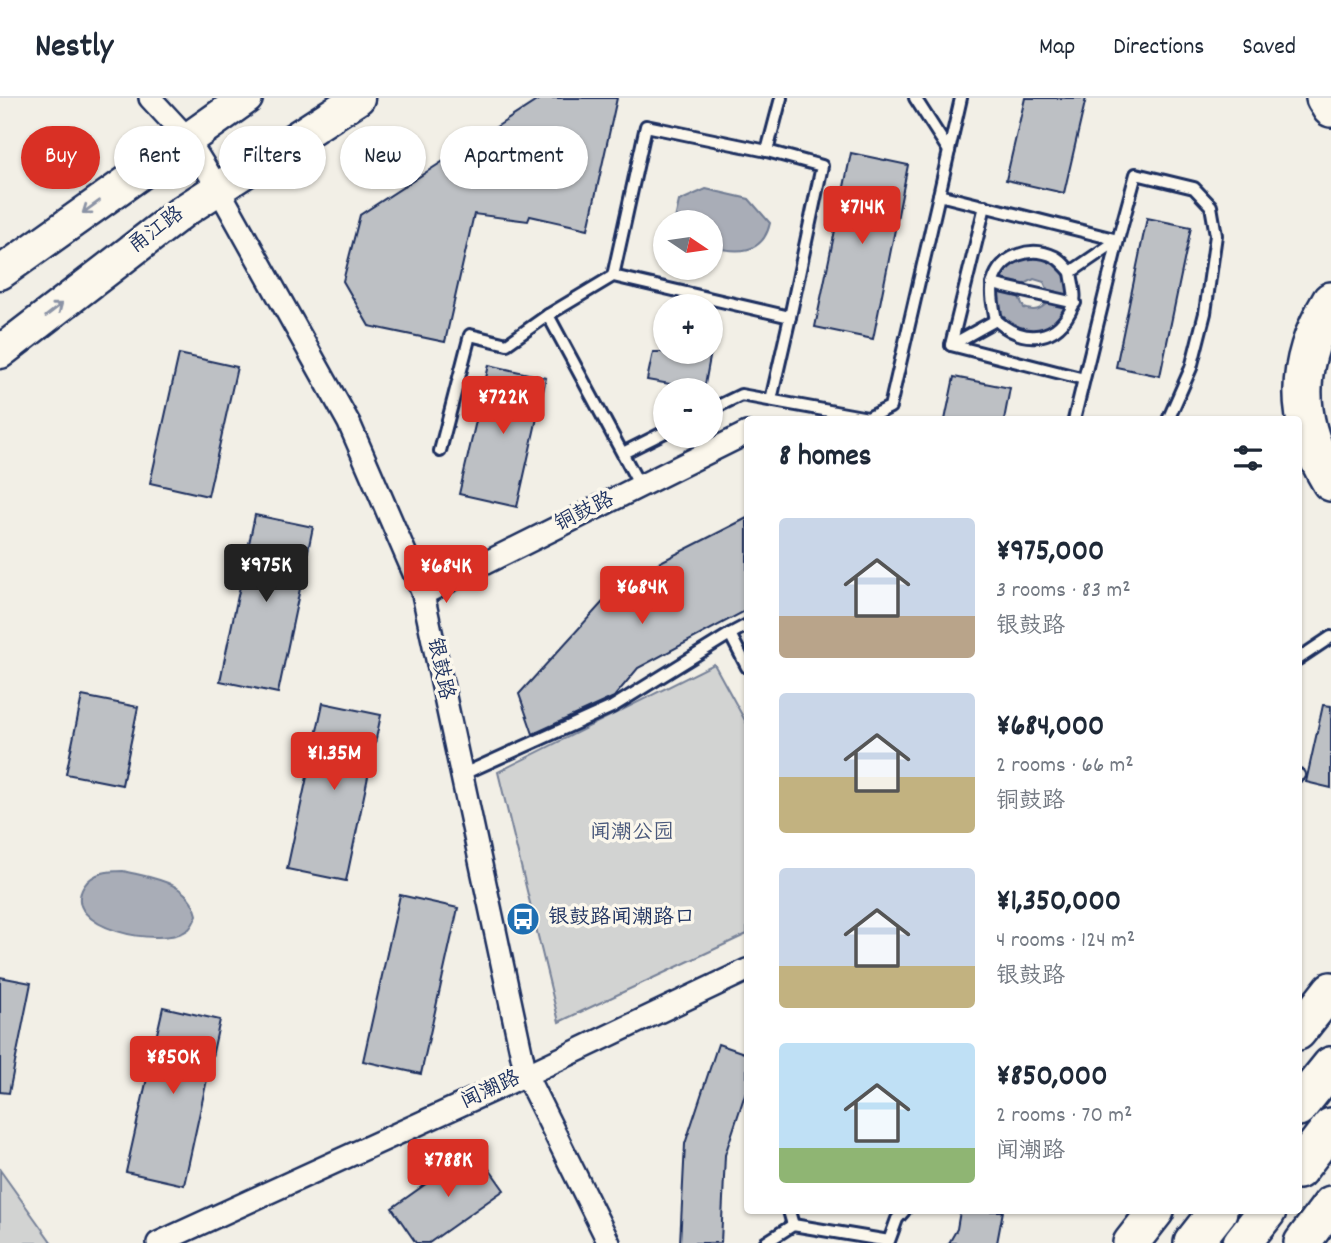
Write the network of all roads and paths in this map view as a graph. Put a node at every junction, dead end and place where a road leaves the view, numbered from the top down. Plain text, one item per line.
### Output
1 (150, 98) edge
2 (246, 98) edge
3 (358, 98) edge
4 (781, 98) edge
5 (915, 98) edge
6 (961, 98) edge
7 (1312, 98) edge
8 (1325, 98) edge
9 (1331, 108) edge
10 (1331, 124) edge
11 (176, 126) edge
12 (205, 126) edge
13 (767, 151) junction
14 (949, 151) junction
15 (205, 167) edge
16 (218, 188) junction
17 (116, 189) edge
18 (939, 195) junction
19 (985, 206) junction
20 (1118, 240) junction
21 (1071, 272) junction
22 (0, 273) edge
23 (613, 276) junction
24 (992, 284) junction
25 (1331, 301) edge
26 (1075, 303) junction
27 (548, 315) junction
28 (790, 317) junction
29 (996, 320) junction
30 (1331, 337) edge
31 (951, 345) junction
32 (0, 352) edge
33 (1084, 379) junction
34 (771, 400) junction
35 (723, 404) edge
36 (858, 416) edge
37 (883, 416) edge
38 (1075, 416) edge
39 (1170, 416) edge
40 (744, 434) edge
41 (653, 438) edge
42 (1331, 448) edge
43 (440, 451) dead end
44 (623, 453) junction
45 (1331, 482) edge
46 (640, 486) junction
47 (423, 594) junction
48 (744, 627) edge
49 (730, 634) junction
50 (1331, 638) edge
51 (1302, 656) edge
52 (744, 661) edge
53 (461, 775) junction
54 (744, 971) edge
55 (1331, 990) edge
56 (1302, 1027) edge
57 (1331, 1066) edge
58 (526, 1075) junction
59 (1302, 1102) edge
60 (1331, 1128) edge
61 (1302, 1165) edge
62 (1331, 1204) edge
63 (790, 1214) edge
64 (901, 1214) edge
65 (1154, 1214) edge
66 (1216, 1214) edge
67 (1265, 1214) edge
68 (793, 1225) junction
69 (158, 1243) edge
70 (609, 1243) edge
71 (765, 1243) edge
72 (1131, 1243) edge
73 (1193, 1243) edge
74 (1242, 1243) edge
75 (1302, 1243) edge

1 - 11 street, 银鼓路
2 - 12 main road
3 - 16 main road, 甬江路
4 - 13 lane
5 - 14 lane
6 - 14 lane
7 - 10 main road
8 - 9 highway
13 - 23 lane
13 - 28 lane
14 - 18 lane
15 - 16 street, 银鼓路
32 -> 16 main road, 甬江路
16 - 47 street, 银鼓路
17 -> 22 main road
18 - 19 lane
18 - 37 lane
19 - 20 lane
19 - 31 lane
20 - 21 lane
20 - 33 lane
20 - 39 lane
21 - 24 lane
21 - 26 lane
23 - 27 lane
23 - 28 lane
24 - 26 lane
24 - 29 lane
25 - 45 highway
26 - 29 lane
27 - 43 lane
27 - 44 lane
28 - 34 lane
29 - 31 lane
30 - 42 highway
31 - 33 lane
33 - 38 lane
34 - 35 lane
34 - 36 lane
40 - 46 street, 铜鼓路
41 - 44 lane
44 - 46 lane
46 - 47 street, 铜鼓路
47 - 53 street, 银鼓路
48 - 49 lane
49 - 52 lane
49 - 53 lane
50 - 51 lane
53 - 58 street, 银鼓路
54 - 58 street, 闻潮路
55 - 56 main road
57 - 59 highway
58 - 69 street, 闻潮路
58 - 70 street, 银鼓路
60 - 61 highway
62 - 75 main road
63 - 68 lane
64 - 68 lane
65 - 72 main road
66 - 73 highway
67 - 74 highway
68 - 71 lane

